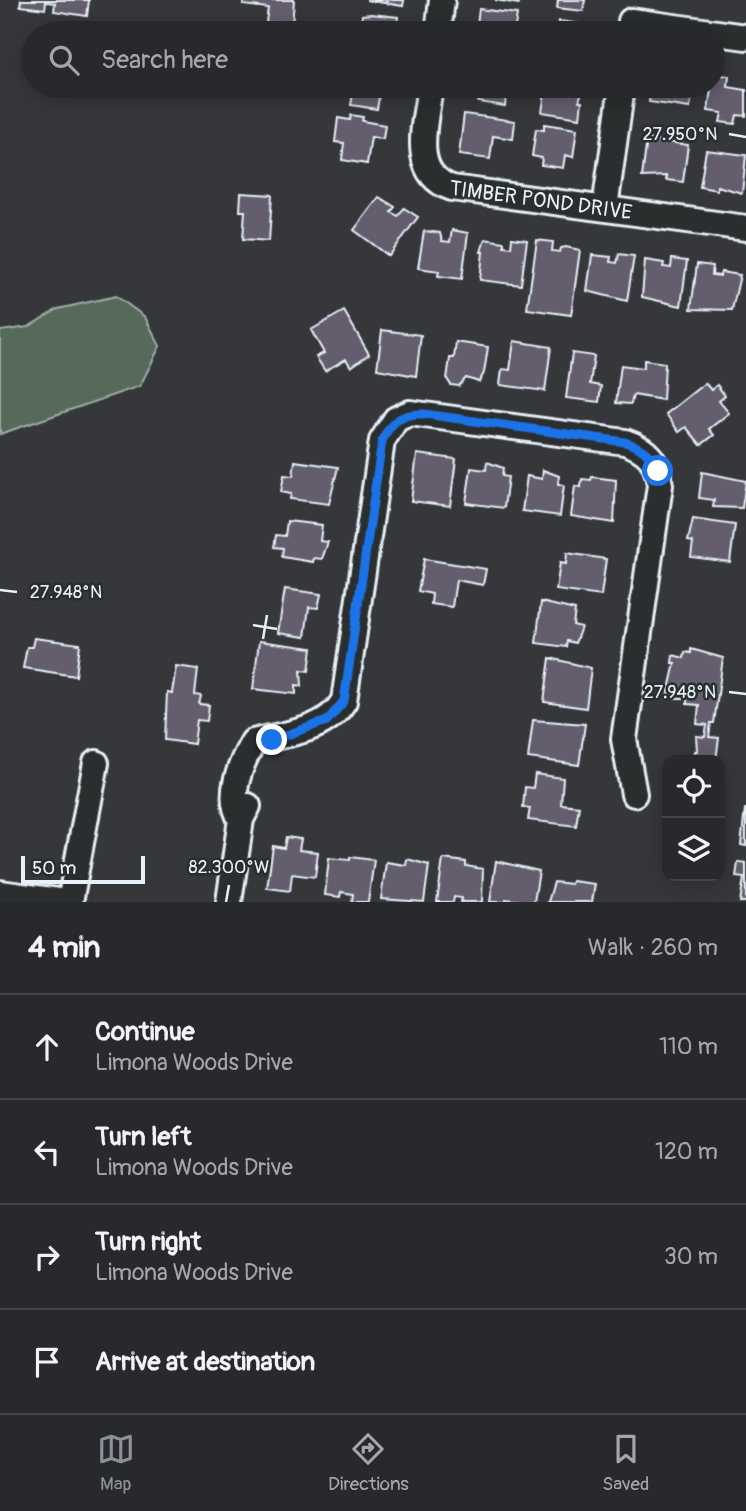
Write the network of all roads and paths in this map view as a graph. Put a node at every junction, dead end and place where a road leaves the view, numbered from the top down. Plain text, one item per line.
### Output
1 (442, 0) edge
2 (631, 18) edge
3 (439, 21) edge
4 (649, 21) edge
5 (725, 34) edge
6 (746, 37) edge
7 (428, 98) edge
8 (620, 98) edge
9 (605, 208) junction
10 (746, 228) edge
11 (96, 763) dead end
12 (634, 794) dead end
13 (0, 893) edge
14 (68, 902) edge
15 (229, 902) edge

1 - 3 street
2 - 4 street
5 - 6 street
7 - 9 street, TIMBER POND DRIVE
8 - 9 street
9 - 10 street, TIMBER POND DRIVE
11 - 14 street
12 - 15 street
13 - 14 street

